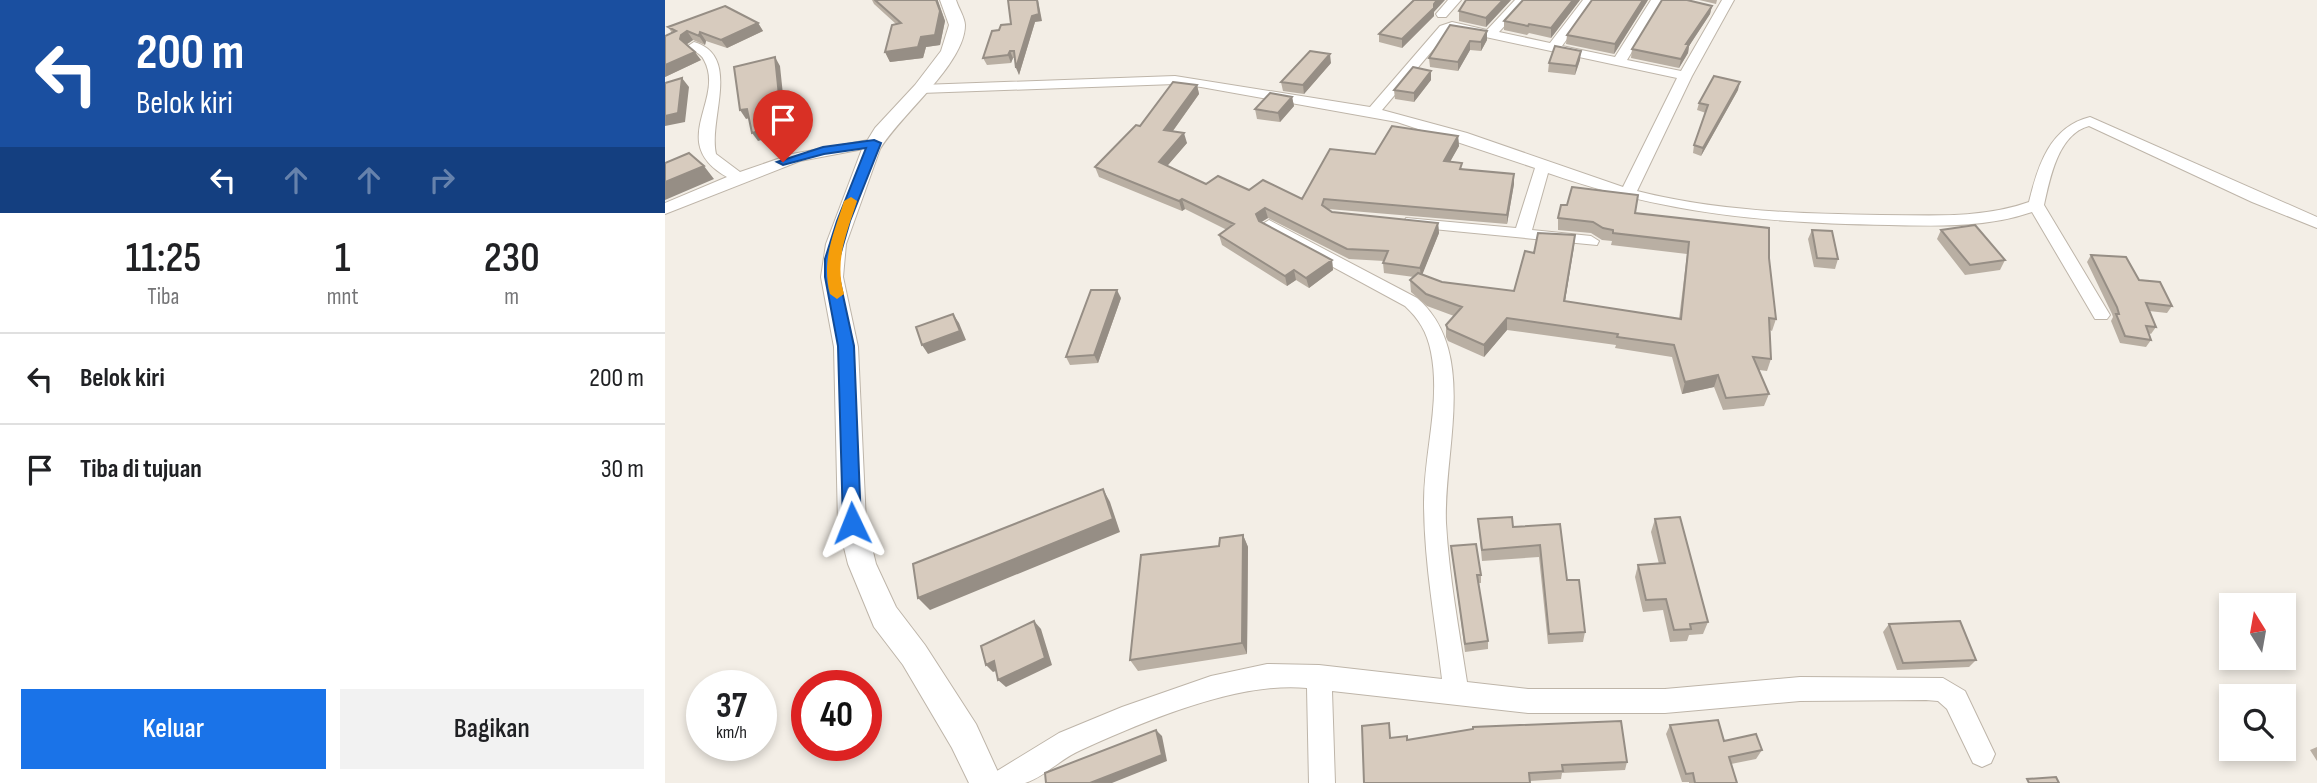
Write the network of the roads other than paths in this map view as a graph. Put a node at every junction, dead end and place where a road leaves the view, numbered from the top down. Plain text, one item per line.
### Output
1 (948, 0) edge
2 (1455, 0) edge
3 (1522, 0) edge
4 (1589, 0) edge
5 (1657, 0) edge
6 (1720, 7) edge
7 (1442, 14) dead end
8 (1491, 33) junction
9 (694, 46) edge
10 (1554, 47) junction
11 (1619, 62) junction
12 (1685, 76) junction
13 (921, 89) junction
14 (1372, 113) junction
15 (874, 143) junction
16 (1542, 165) junction
17 (739, 177) junction
18 (1628, 193) junction
19 (2036, 205) junction
20 (665, 209) edge
21 (1402, 221) edge
22 (2317, 223) edge
23 (1269, 225) edge
24 (1523, 233) junction
25 (1591, 241) dead end
26 (2101, 315) dead end
27 (1319, 677) junction
28 (1456, 692) junction
29 (1982, 754) dead end
30 (986, 783) edge
31 (1001, 783) edge
32 (1322, 783) edge

1 - 13 street
2 - 7 street
3 - 8 street
4 - 10 street
5 - 11 street
6 - 12 street
8 - 10 street
8 - 14 street
9 - 17 street
10 - 11 street
11 - 12 street
12 - 18 street
13 - 14 street
13 - 15 street
14 - 16 street
15 - 17 street
15 - 30 street
16 - 18 street
16 - 24 street
17 - 20 street
18 - 19 street
19 - 22 street
19 - 26 street
21 - 24 street
23 - 28 street
24 - 25 street
27 - 28 street
27 - 31 street
27 - 32 street
28 - 29 street

